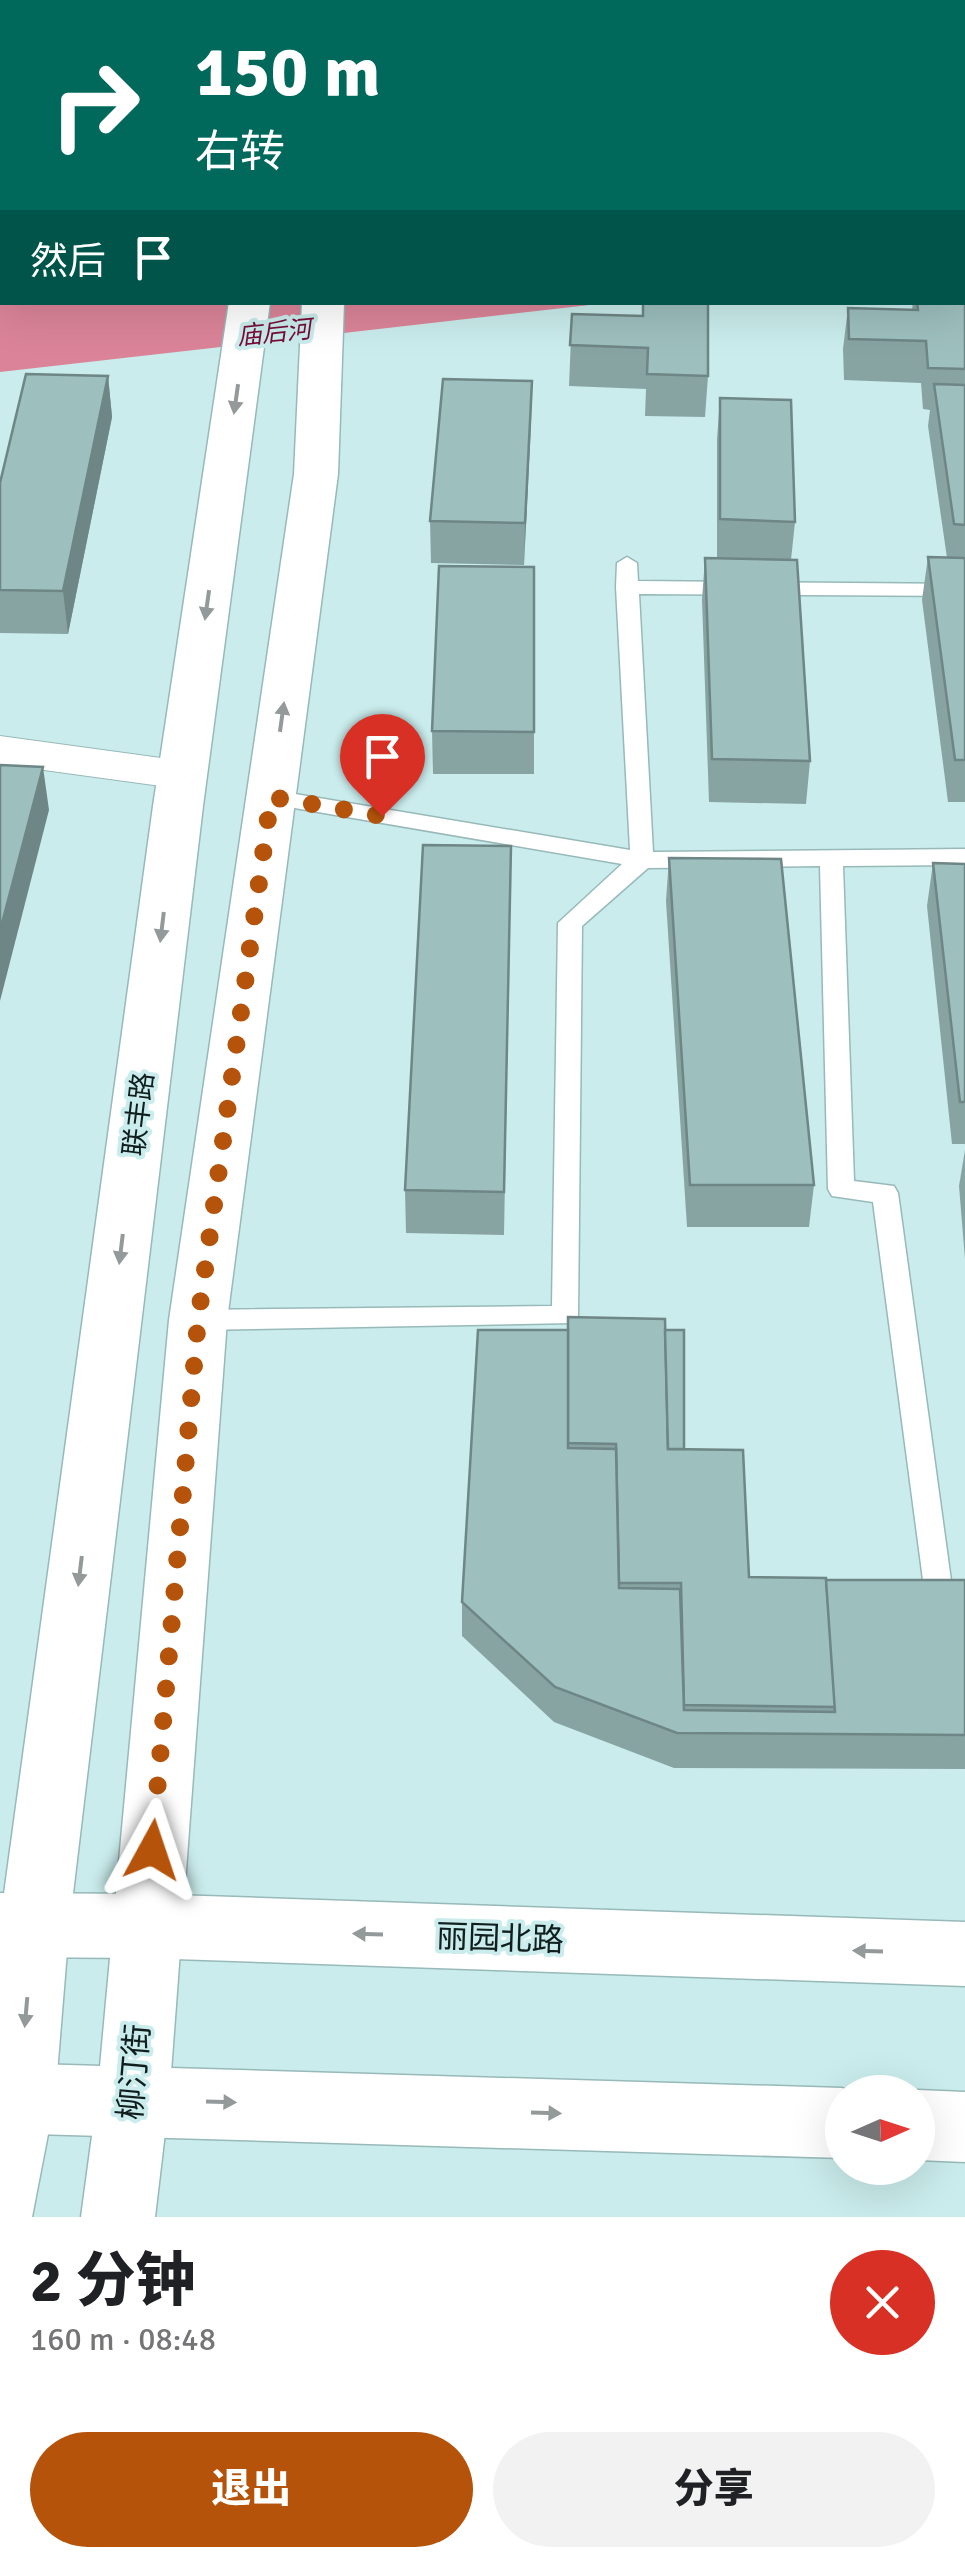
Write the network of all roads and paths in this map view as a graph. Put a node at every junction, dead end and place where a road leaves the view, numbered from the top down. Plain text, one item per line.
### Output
1 (250, 305) edge
2 (323, 305) edge
3 (965, 590) edge
4 (0, 750) edge
5 (183, 775) junction
6 (271, 797) junction
7 (965, 856) edge
8 (831, 858) junction
9 (642, 860) junction
10 (198, 1320) junction
11 (938, 1596) edge
12 (17, 1926) edge
13 (146, 1926) junction
14 (965, 1954) edge
15 (9, 2098) edge
16 (133, 2099) junction
17 (825, 2122) edge
18 (935, 2126) edge
19 (965, 2127) edge
20 (0, 2204) edge
21 (118, 2217) edge

1 -> 5 main road, 联丰路
6 -> 2 main road
3 - 9 lane
4 - 5 street
5 -> 12 main road, 联丰路
6 - 9 lane
6 - 10 main road
7 - 8 lane
8 - 9 lane
8 - 11 lane
9 - 10 lane
10 - 13 main road
12 - 13 main road, 丽园北路
12 -> 15 main road
14 -> 13 main road, 丽园北路
13 - 16 main road, 柳汀街
15 - 16 main road
15 - 20 main road
16 -> 17 main road
16 - 21 main road, 柳汀街
18 - 19 main road

